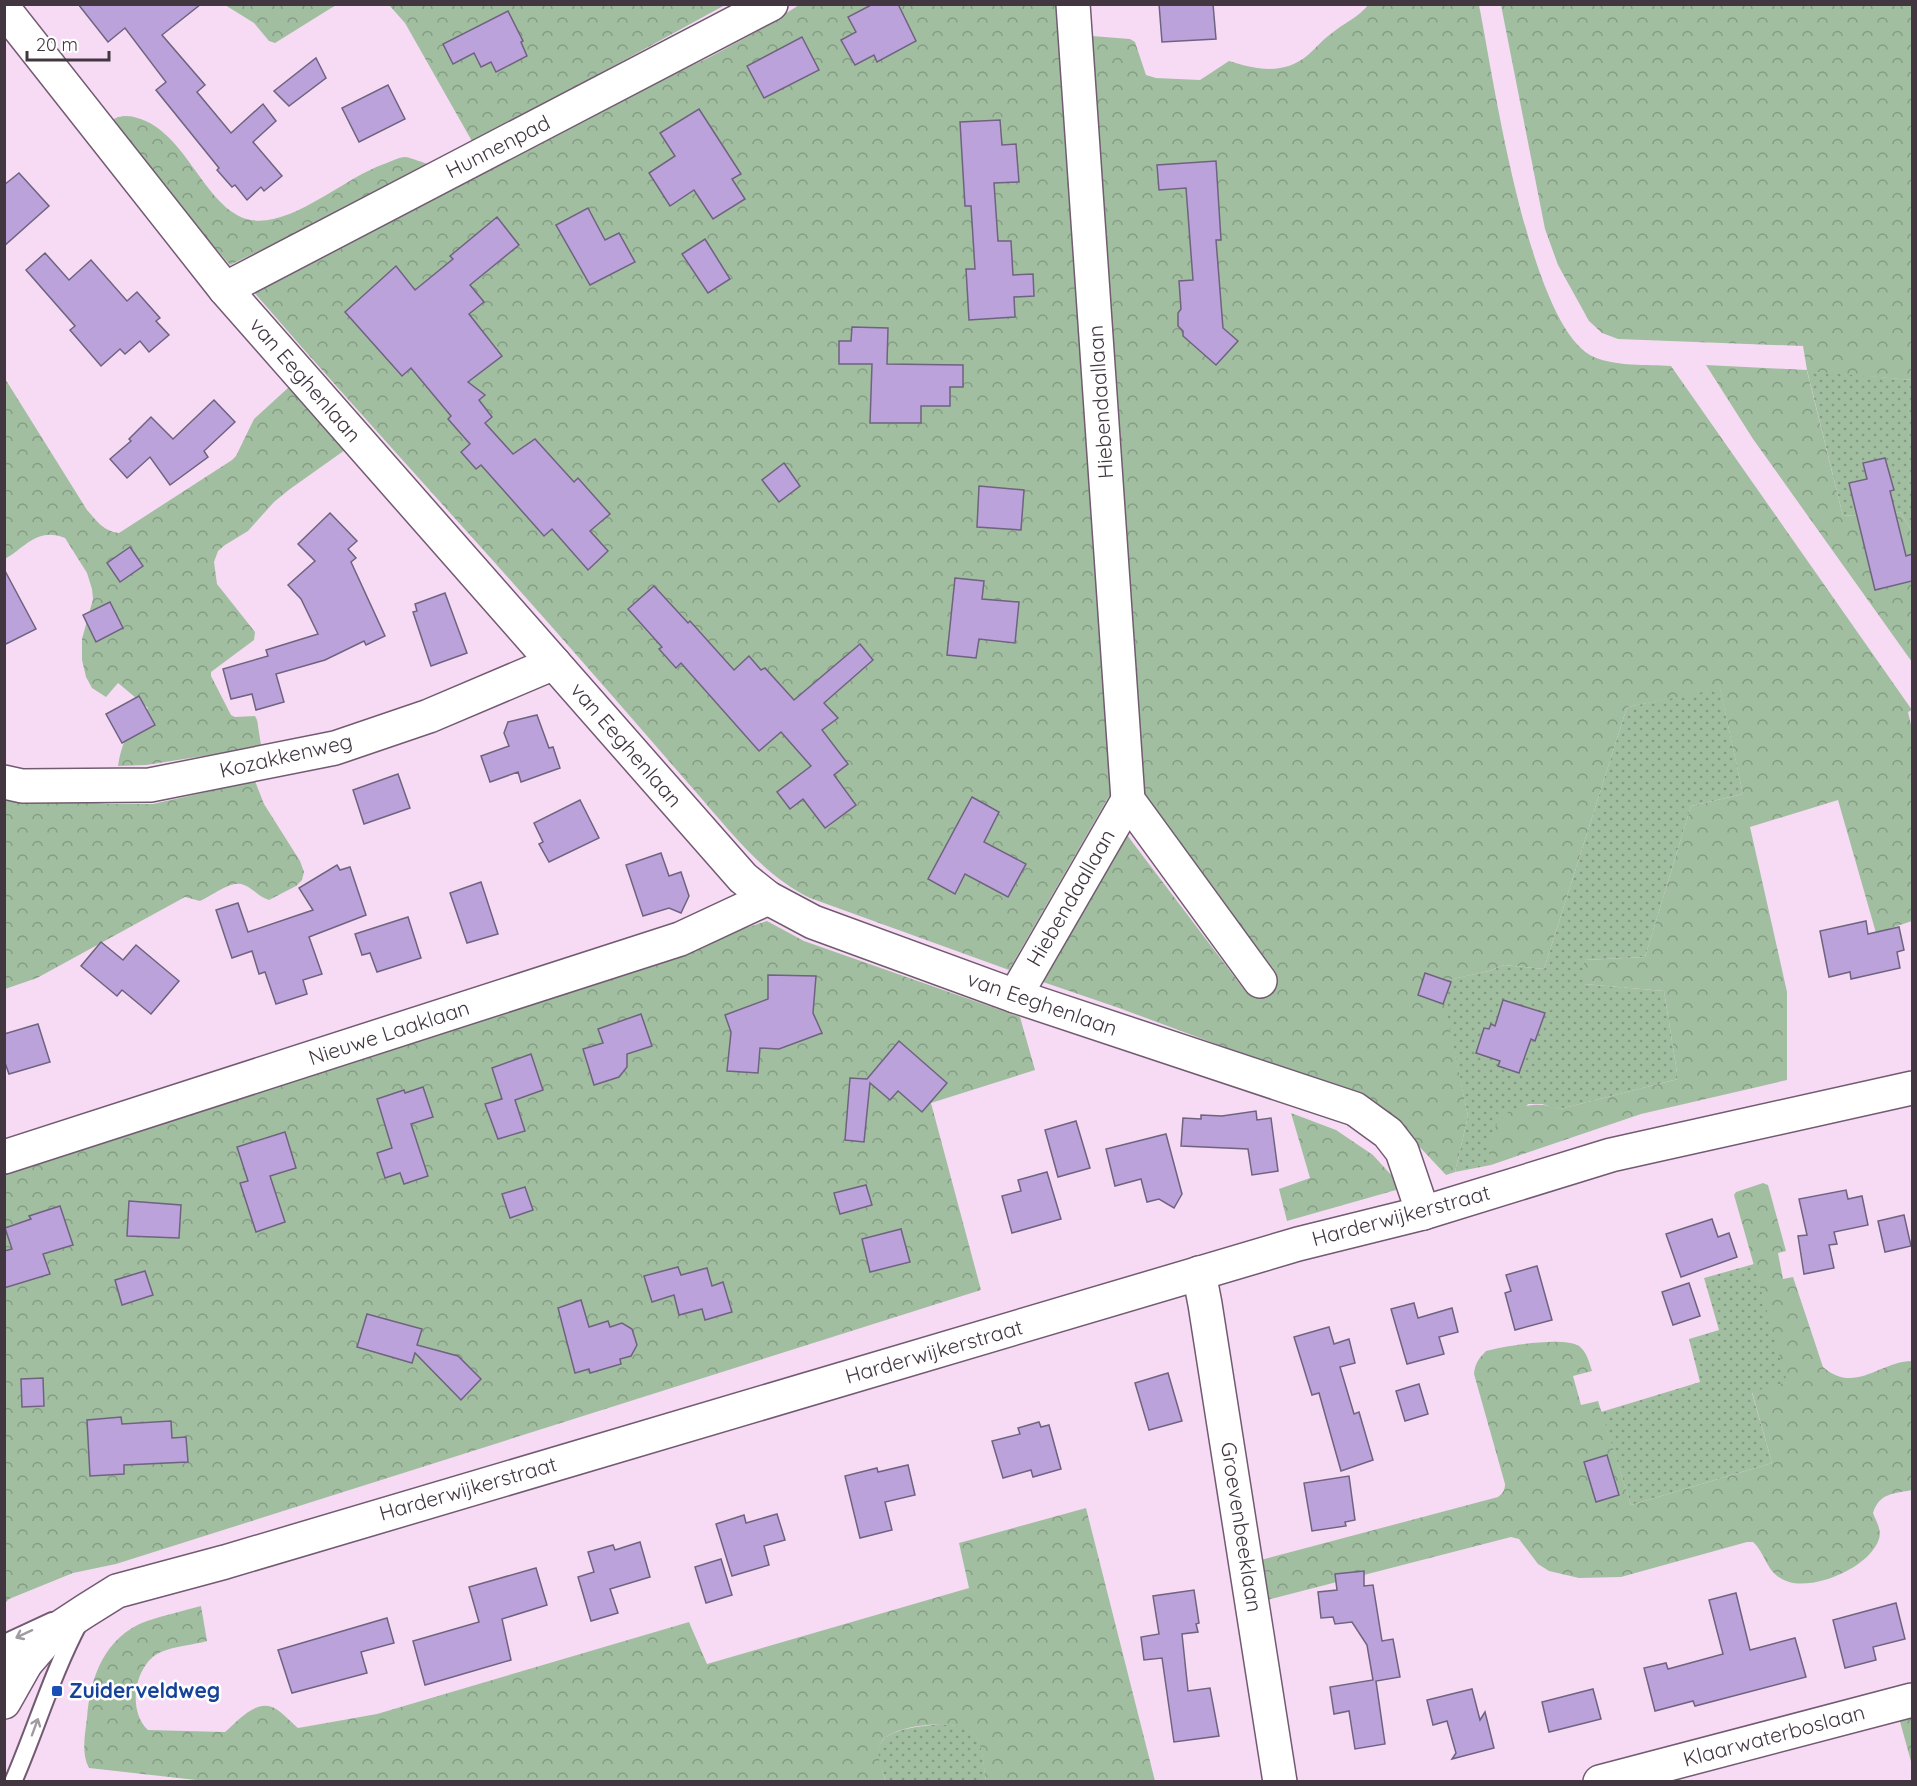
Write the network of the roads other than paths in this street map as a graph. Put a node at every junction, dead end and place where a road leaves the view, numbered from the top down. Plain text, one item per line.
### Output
1 (771, 4) edge
2 (1073, 4) edge
3 (4, 9) edge
4 (225, 289) junction
5 (554, 663) junction
6 (4, 782) edge
7 (1128, 800) junction
8 (768, 898) junction
9 (1260, 981) dead end
10 (1015, 996) junction
11 (1912, 1088) edge
12 (4, 1157) edge
13 (1423, 1213) junction
14 (1199, 1273) junction
15 (85, 1611) junction
16 (12, 1655) edge
17 (1912, 1700) edge
18 (4, 1702) edge
19 (13, 1782) edge
20 (1280, 1782) edge
21 (1600, 1782) edge

1 - 4 street, Hunnenpad
2 - 7 street, Hiebendaallaan
3 - 4 street, van Eeghenlaan
4 - 5 street, van Eeghenlaan
5 - 6 street, Kozakkenweg
5 - 8 street, van Eeghenlaan
7 - 9 street, Hiebendaallaan
7 - 10 street, Hiebendaallaan
8 - 10 street, van Eeghenlaan
8 - 12 street, Nieuwe Laaklaan
10 - 13 street, van Eeghenlaan
11 - 13 street, Harderwijkerstraat
13 - 14 street, Harderwijkerstraat
14 - 15 street, Harderwijkerstraat
14 - 20 street, Groevenbeeklaan
15 - 16 street, Harderwijkerstraat
19 -> 15 lane
16 - 18 street, Harderwijkerstraat
17 - 21 street, Klaarwaterboslaan

